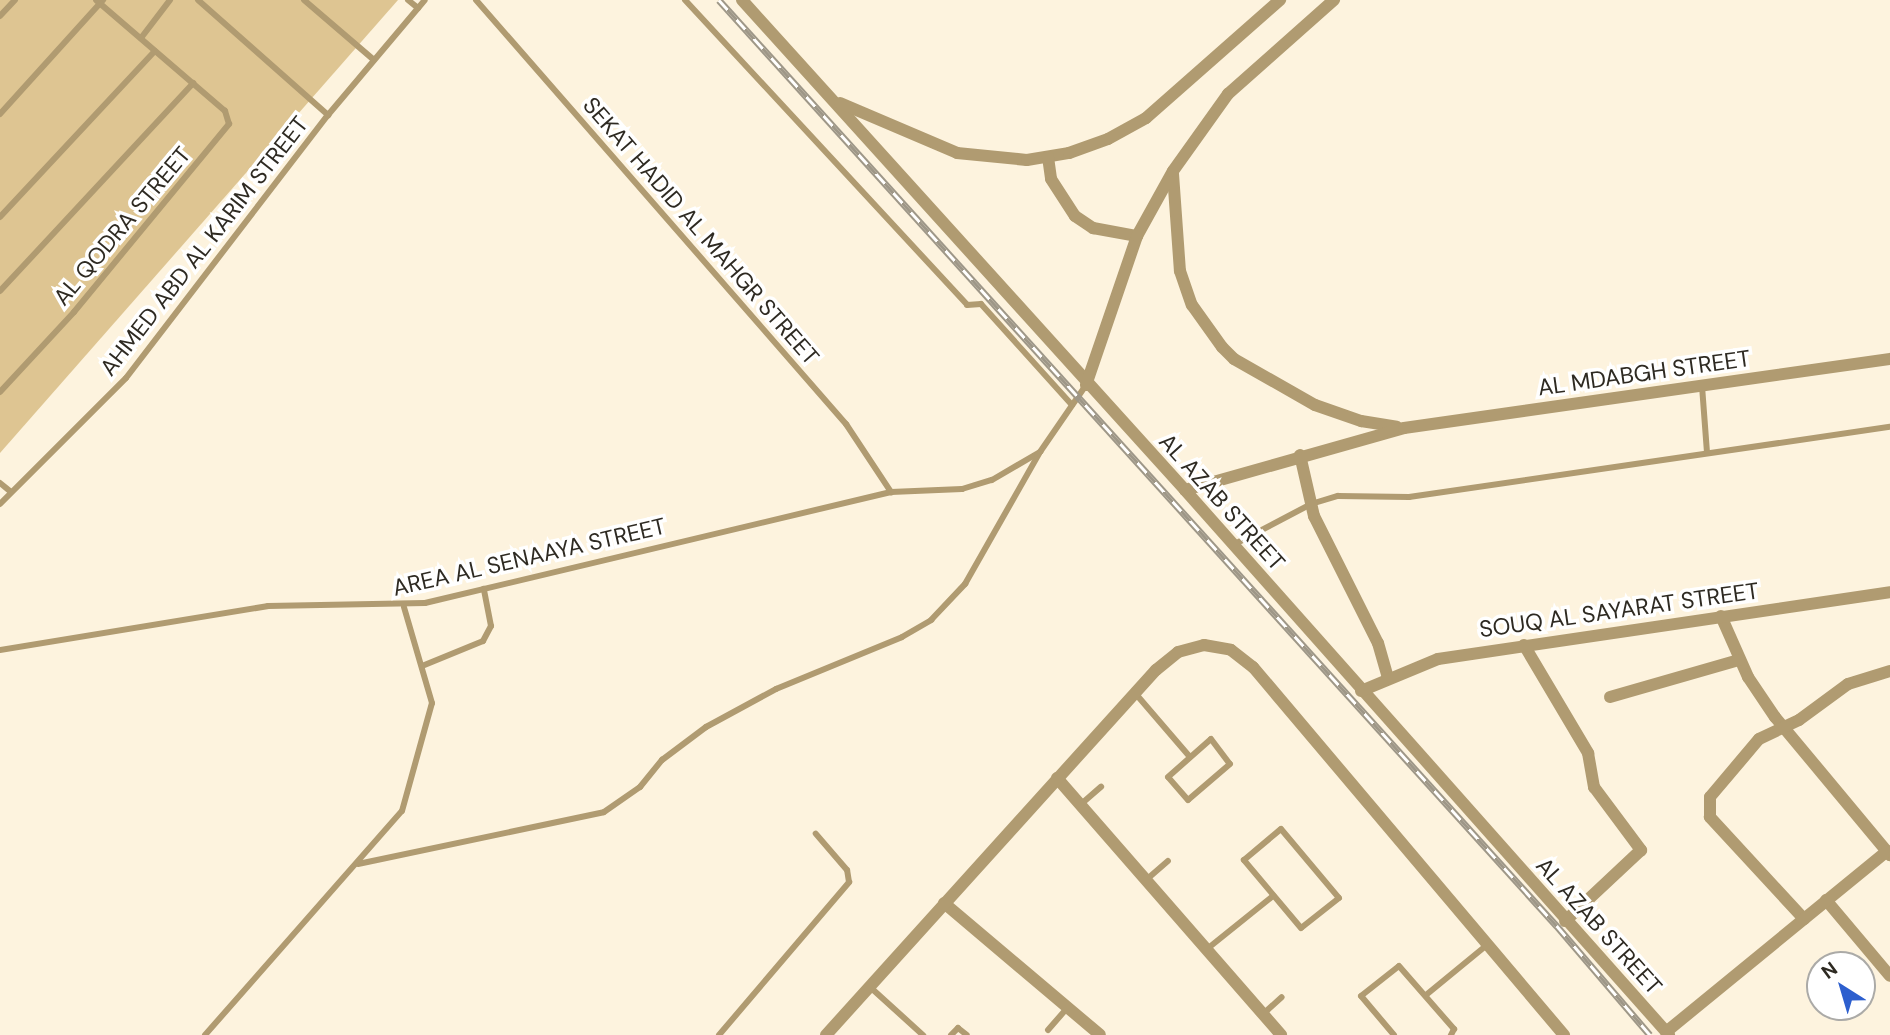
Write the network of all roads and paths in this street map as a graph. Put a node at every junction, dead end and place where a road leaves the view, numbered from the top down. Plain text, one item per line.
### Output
1 (15, 0) edge
2 (170, 0) edge
3 (198, 0) edge
4 (304, 0) edge
5 (408, 0) edge
6 (425, 0) edge
7 (476, 0) edge
8 (685, 0) edge
9 (742, 0) edge
10 (1280, 0) edge
11 (1334, 0) edge
12 (100, 1) edge
13 (418, 8) junction
14 (0, 16) edge
15 (141, 38) junction
16 (155, 51) junction
17 (374, 61) junction
18 (192, 83) junction
19 (833, 100) junction
20 (0, 114) edge
21 (328, 116) junction
22 (1048, 157) junction
23 (1174, 171) junction
24 (0, 217) edge
25 (1136, 236) junction
26 (0, 291) edge
27 (1890, 359) edge
28 (1086, 385) junction
29 (1702, 386) junction
30 (0, 392) edge
31 (1072, 405) junction
32 (1890, 427) edge
33 (1404, 428) junction
34 (1040, 452) junction
35 (1707, 452) junction
36 (1300, 455) junction
37 (0, 483) edge
38 (1185, 490) junction
39 (11, 492) junction
40 (891, 492) junction
41 (0, 504) edge
42 (1311, 504) junction
43 (1233, 545) junction
44 (484, 589) junction
45 (1890, 592) edge
46 (404, 607) junction
47 (1721, 616) junction
48 (1524, 645) junction
49 (0, 650) edge
50 (1739, 660) junction
51 (422, 666) junction
52 (1890, 671) edge
53 (1388, 678) junction
54 (1361, 691) junction
55 (1135, 693) junction
56 (1610, 697) dead end
57 (1783, 728) junction
58 (1190, 757) junction
59 (1057, 778) junction
60 (1101, 787) dead end
61 (1080, 805) junction
62 (816, 835) dead end
63 (1888, 853) edge
64 (1168, 861) dead end
65 (358, 864) junction
66 (1146, 880) junction
67 (1273, 896) junction
68 (1826, 900) junction
69 (944, 903) junction
70 (1804, 919) junction
71 (1565, 921) junction
72 (1488, 944) junction
73 (1207, 949) junction
74 (1890, 976) edge
75 (870, 987) junction
76 (1426, 995) junction
77 (1282, 997) dead end
78 (1068, 1007) junction
79 (1263, 1014) junction
80 (1048, 1030) dead end
81 (1667, 1034) edge
82 (205, 1035) edge
83 (719, 1035) edge
84 (826, 1035) edge
85 (923, 1035) edge
86 (951, 1035) edge
87 (967, 1035) edge
88 (1100, 1035) edge
89 (1282, 1035) edge
90 (1394, 1035) edge
91 (1451, 1035) edge
92 (1564, 1035) edge

1 - 14 lane
2 - 15 lane
3 - 21 lane
4 - 17 lane
5 - 13 lane
6 - 13 lane, AHMED ABD AL KARIM STREET
7 - 40 lane, SEKAT HADID AL MAHGR STREET
8 - 31 lane
9 - 19 street, AL AZAB STREET
10 - 22 street
11 - 23 street
12 - 15 lane
12 - 20 lane
13 - 17 lane, AHMED ABD AL KARIM STREET
15 - 16 lane
16 - 18 lane
16 - 24 lane
17 - 21 lane, AHMED ABD AL KARIM STREET
18 - 26 lane
18 - 30 lane, AL QODRA STREET
19 - 22 street
19 - 28 street, AL AZAB STREET
21 - 39 lane, AHMED ABD AL KARIM STREET
22 - 25 street
23 - 25 street
23 - 33 street, AL MDABGH STREET
25 - 28 street
27 - 29 street, AL MDABGH STREET
28 - 31 lane
28 - 38 street, AL AZAB STREET
29 - 33 street, AL MDABGH STREET
29 - 35 lane
31 - 34 lane
32 - 35 lane
33 - 36 street, AL MDABGH STREET
34 - 40 lane, AREA AL SENAAYA STREET
34 - 65 lane
35 - 42 lane
36 - 38 street, AL MDABGH STREET
36 - 42 street
37 - 39 lane
38 - 43 street, AL AZAB STREET
39 - 41 lane, AHMED ABD AL KARIM STREET
40 - 44 lane, AREA AL SENAAYA STREET
42 - 43 lane
42 - 53 street
43 - 54 street, AL AZAB STREET
44 - 46 lane, AREA AL SENAAYA STREET
44 - 51 lane
45 - 47 street, SOUQ AL SAYARAT STREET
46 - 49 lane, AREA AL SENAAYA STREET
46 - 51 lane
47 - 48 street, SOUQ AL SAYARAT STREET
47 - 50 street
48 - 53 street, SOUQ AL SAYARAT STREET
48 - 71 street
50 - 56 street
50 - 57 street
51 - 65 lane
52 - 57 street
53 - 54 street, SOUQ AL SAYARAT STREET
54 - 71 street, AL AZAB STREET
55 - 58 lane
55 - 59 street
55 - 72 street
57 - 63 street
57 - 70 street
58 - 58 lane
59 - 61 street
59 - 69 street
60 - 61 lane
61 - 66 street
62 - 83 lane
63 - 68 street
64 - 66 lane
65 - 82 lane
66 - 73 street
67 - 67 lane
67 - 73 lane
68 - 70 street
68 - 74 street
69 - 75 street
69 - 78 street
70 - 81 street
71 - 81 street, AL AZAB STREET
72 - 76 lane
72 - 92 street
73 - 79 street
75 - 84 street
75 - 85 lane
76 - 90 lane
76 - 91 lane
77 - 79 lane
78 - 80 lane
78 - 88 street
79 - 89 street
86 - 87 lane

